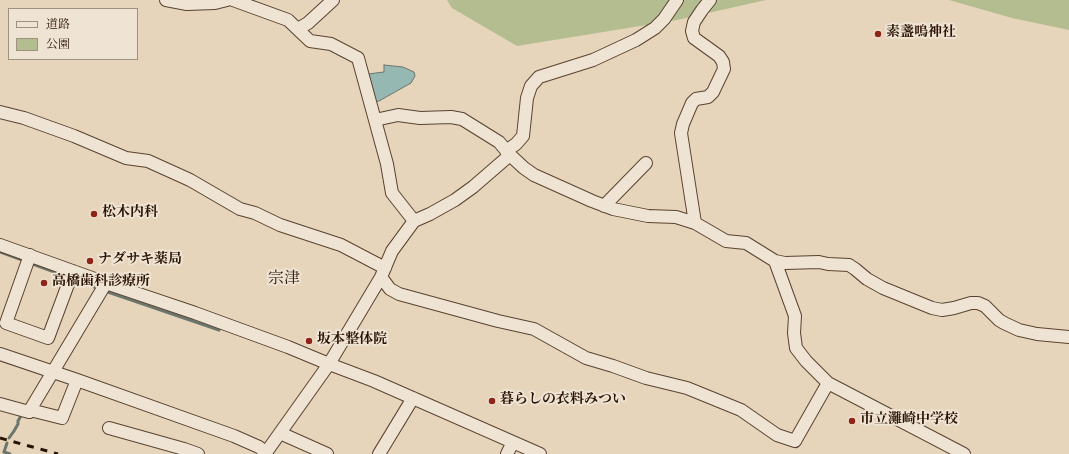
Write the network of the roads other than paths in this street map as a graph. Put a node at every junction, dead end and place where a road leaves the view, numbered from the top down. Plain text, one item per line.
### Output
1 (166, 0) edge
2 (227, 0) edge
3 (233, 0) edge
4 (333, 0) edge
5 (677, 0) edge
6 (710, 0) edge
7 (298, 29) junction
8 (0, 112) edge
9 (375, 120) junction
10 (508, 153) junction
11 (646, 163) dead end
12 (604, 206) junction
13 (414, 221) junction
14 (695, 223) junction
15 (0, 245) edge
16 (28, 261) junction
17 (775, 261) junction
18 (383, 272) junction
19 (71, 276) junction
20 (103, 287) junction
21 (1069, 337) edge
22 (0, 354) edge
23 (329, 364) junction
24 (49, 371) junction
25 (77, 380) junction
26 (828, 383) junction
27 (413, 398) junction
28 (0, 404) edge
29 (26, 413) junction
30 (109, 428) dead end
31 (280, 433) junction
32 (513, 442) junction
33 (264, 451) edge
34 (198, 454) edge
35 (327, 454) edge
36 (379, 454) edge
37 (507, 454) edge
38 (540, 454) edge
39 (964, 454) edge

1 - 2 street
3 - 7 street
4 - 7 street
5 - 10 street
6 - 14 street
7 - 9 street
8 - 18 street
9 - 10 street
9 - 13 street
10 - 12 street
10 - 13 street
11 - 12 street
12 - 14 street
13 - 18 street
14 - 17 street
15 - 16 street
16 - 19 street
16 - 19 street
17 - 21 street
17 - 26 street
18 - 23 street
18 - 26 street
19 - 20 street
20 - 23 street
20 - 24 street
22 - 24 street
23 - 27 street
23 - 31 street
24 - 25 street
24 - 29 street
25 - 29 street
25 - 33 street
26 - 39 street
27 - 32 street
27 - 36 street
28 - 29 street
30 - 34 street
31 - 33 street
31 - 35 street
32 - 37 street
32 - 38 street

